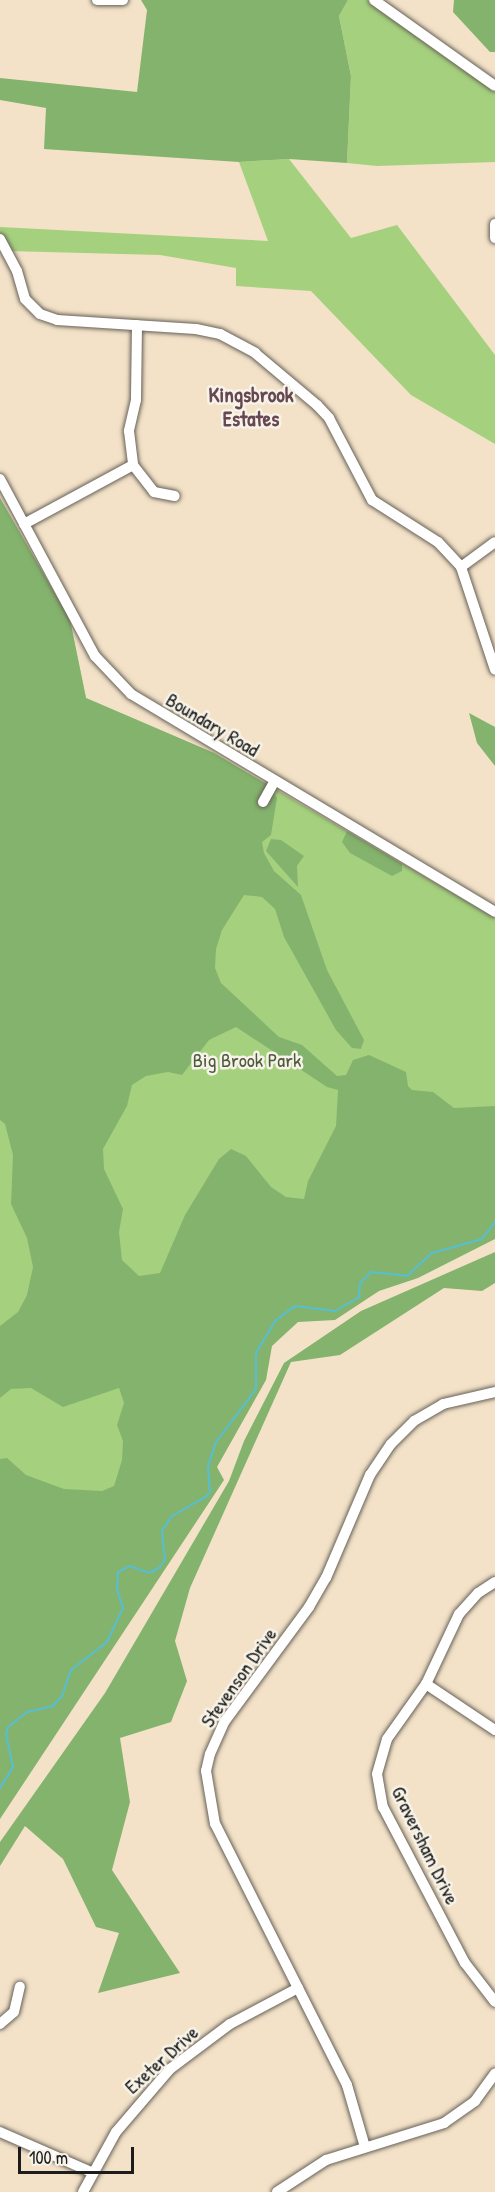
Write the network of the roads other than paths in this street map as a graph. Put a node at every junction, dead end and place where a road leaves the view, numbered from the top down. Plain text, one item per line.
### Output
1 (97, 0) edge
2 (123, 0) edge
3 (374, 0) edge
4 (495, 86) edge
5 (495, 224) edge
6 (0, 238) edge
7 (495, 238) edge
8 (137, 325) junction
9 (133, 465) junction
10 (0, 479) edge
11 (175, 496) dead end
12 (24, 524) junction
13 (495, 542) edge
14 (461, 567) junction
15 (495, 670) edge
16 (274, 782) junction
17 (263, 802) dead end
18 (495, 912) edge
19 (495, 1392) edge
20 (495, 1582) edge
21 (426, 1684) junction
22 (495, 1730) edge
23 (20, 1987) dead end
24 (298, 1988) junction
25 (495, 2001) edge
26 (0, 2024) edge
27 (495, 2073) edge
28 (0, 2132) edge
29 (364, 2147) junction
30 (91, 2172) junction
31 (82, 2192) edge
32 (277, 2192) edge

1 - 2 street
3 - 4 street
5 - 7 street
6 - 8 street
8 - 9 street
8 - 14 street
9 - 11 street
9 - 12 street
10 - 12 street, Boundary Road
12 - 16 street, Boundary Road
13 - 14 street
14 - 15 street
16 - 17 street
16 - 18 street, Boundary Road
19 - 24 street, Stevenson Drive
20 - 21 street, Graversham Drive
21 - 22 street
21 - 25 street, Graversham Drive
23 - 26 street
24 - 29 street, Stevenson Drive
24 - 30 street, Exeter Drive
27 - 29 street
28 - 30 street
29 - 32 street
30 - 31 street, Exeter Drive

